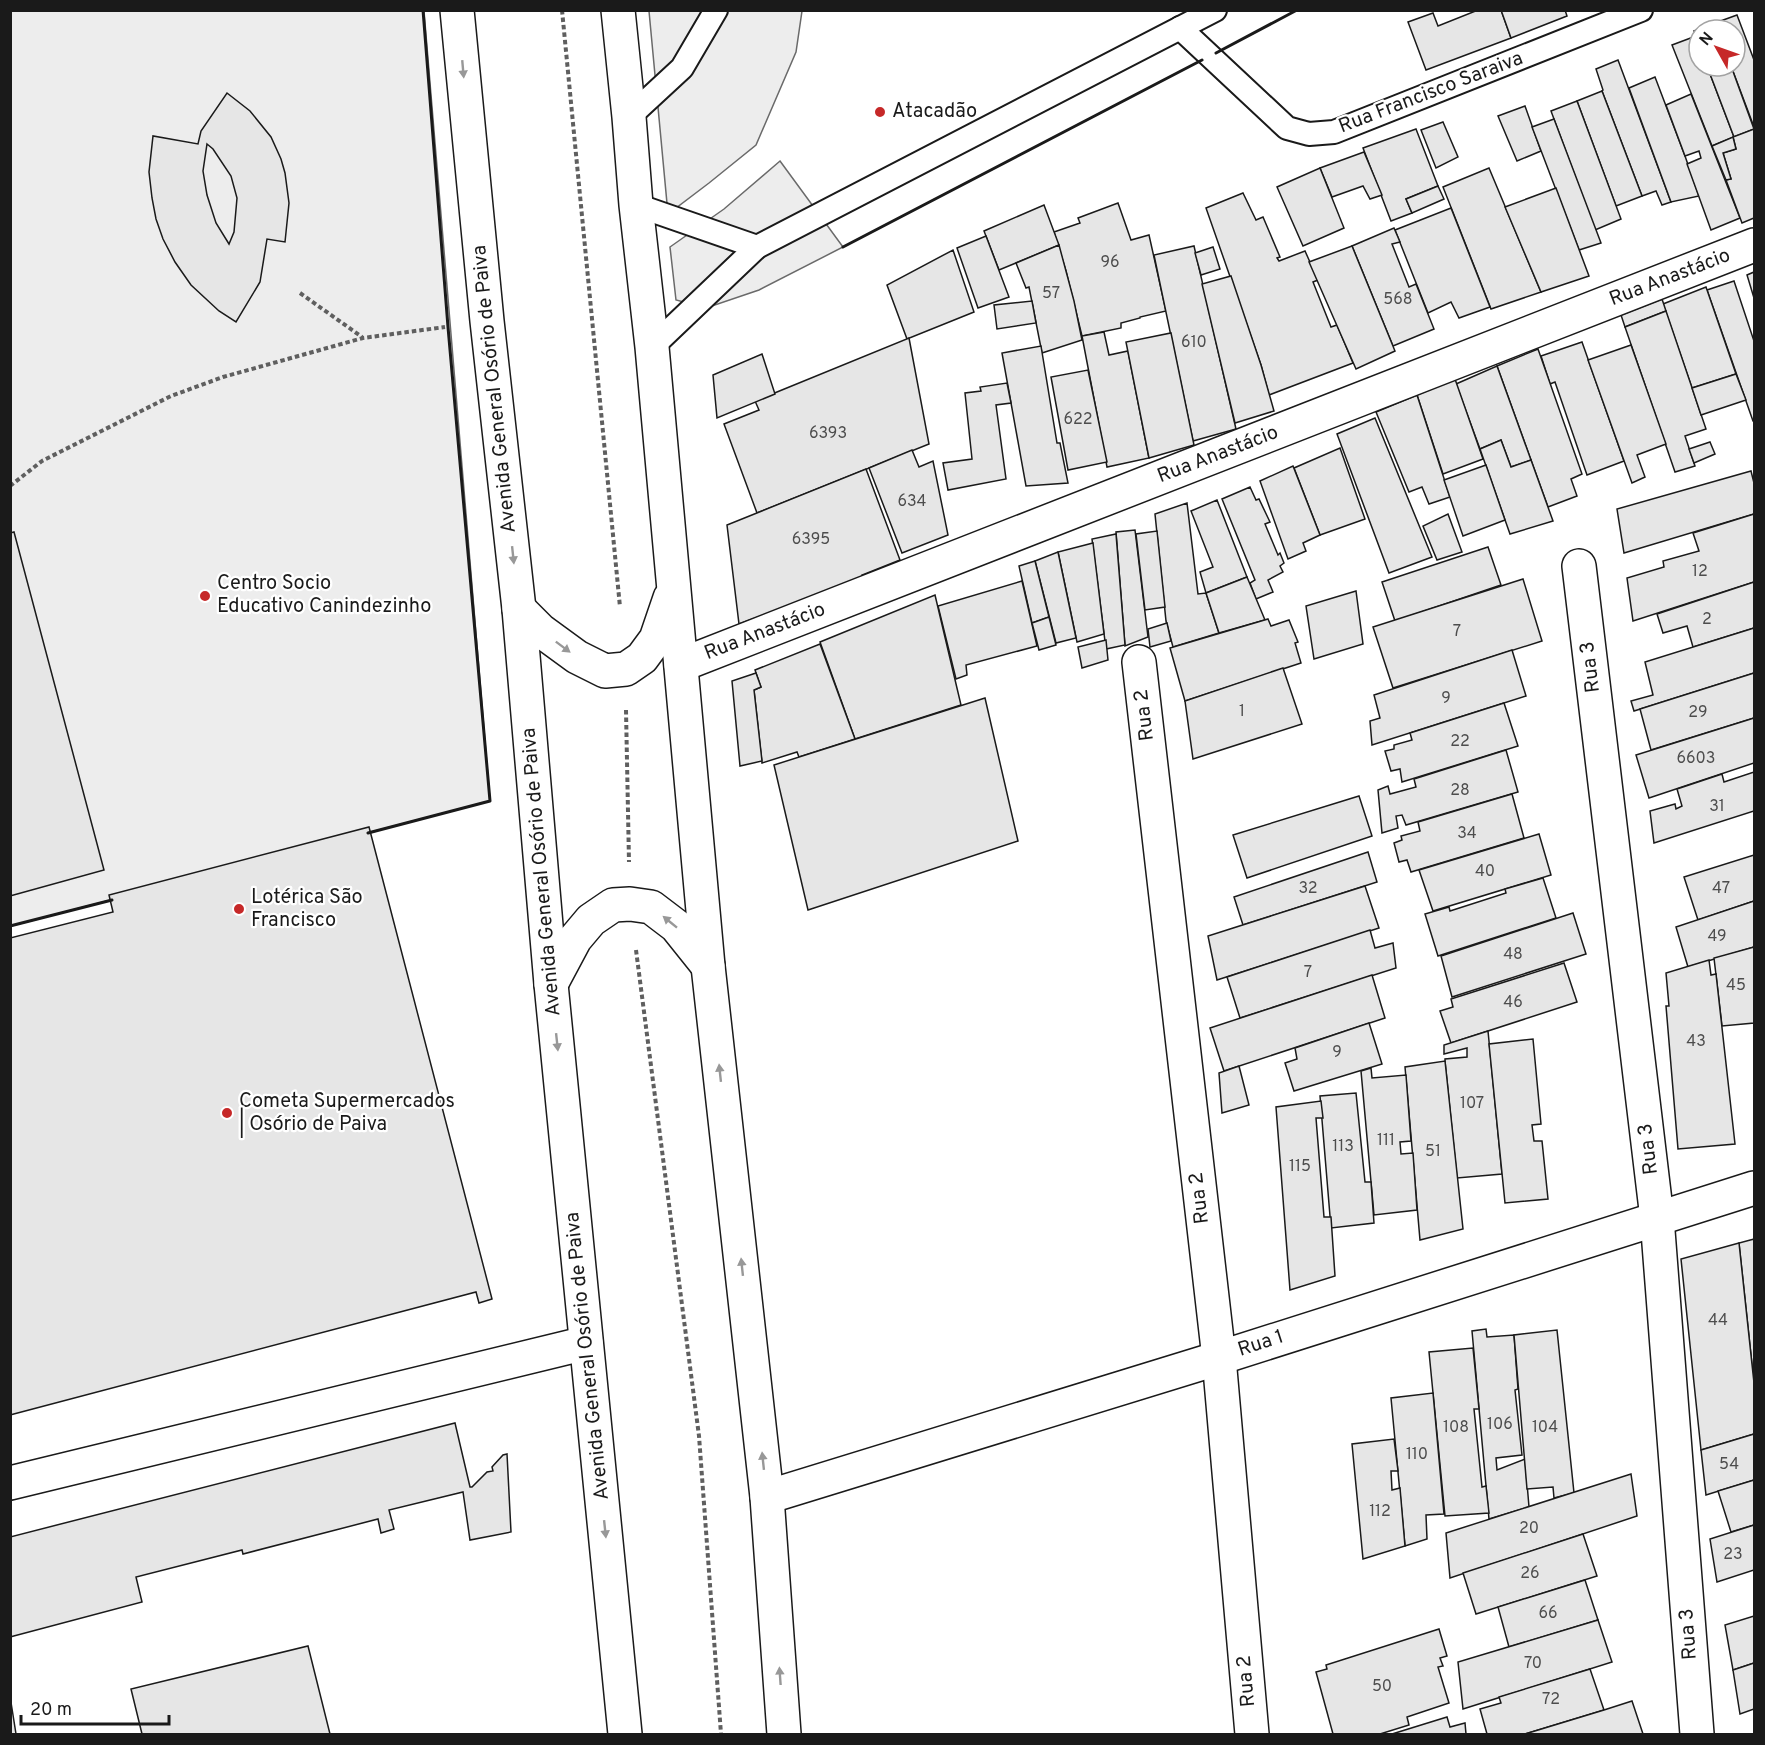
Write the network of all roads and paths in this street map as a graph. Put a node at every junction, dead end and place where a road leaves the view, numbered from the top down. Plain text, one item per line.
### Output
1 (457, 10) edge
2 (618, 10) edge
3 (716, 10) edge
4 (1215, 10) edge
5 (1641, 10) edge
6 (1180, 28) junction
7 (629, 117) junction
8 (636, 205) junction
9 (1755, 245) edge
10 (757, 247) junction
11 (300, 293) dead end
12 (487, 321) junction
13 (363, 338) junction
14 (652, 348) junction
15 (10, 486) edge
16 (1579, 566) dead end
17 (673, 587) junction
18 (519, 609) junction
19 (1139, 662) dead end
20 (681, 665) junction
21 (708, 966) junction
22 (551, 984) junction
23 (1755, 1188) edge
24 (1657, 1218) junction
25 (586, 1343) junction
26 (1219, 1358) junction
27 (10, 1483) edge
28 (767, 1497) junction
29 (625, 1734) edge
30 (784, 1734) edge
31 (1252, 1734) edge
32 (1697, 1734) edge

1 -> 12 street, Avenida General Osório de Paiva
2 - 7 street
3 - 7 lane
4 - 6 lane
5 - 6 lane, Rua Francisco Saraiva
6 - 10 lane
7 - 8 street
8 - 10 lane
8 - 14 street
9 - 20 street, Rua Anastácio
10 - 14 lane
11 - 13 path
12 - 13 path
12 -> 18 street, Avenida General Osório de Paiva
13 - 15 path
14 - 17 street
16 - 24 street, Rua 3
18 -> 17 street
17 - 20 street
18 - 22 street, Avenida General Osório de Paiva
19 - 26 street, Rua 2
20 - 21 street
21 -> 22 street
28 -> 21 street
22 -> 25 street, Avenida General Osório de Paiva
23 - 24 street, Rua 1
24 - 26 street, Rua 1
24 - 32 street, Rua 3
25 - 27 street
25 -> 29 street, Avenida General Osório de Paiva
26 - 28 street, Rua 1
26 - 31 street, Rua 2
30 -> 28 street

